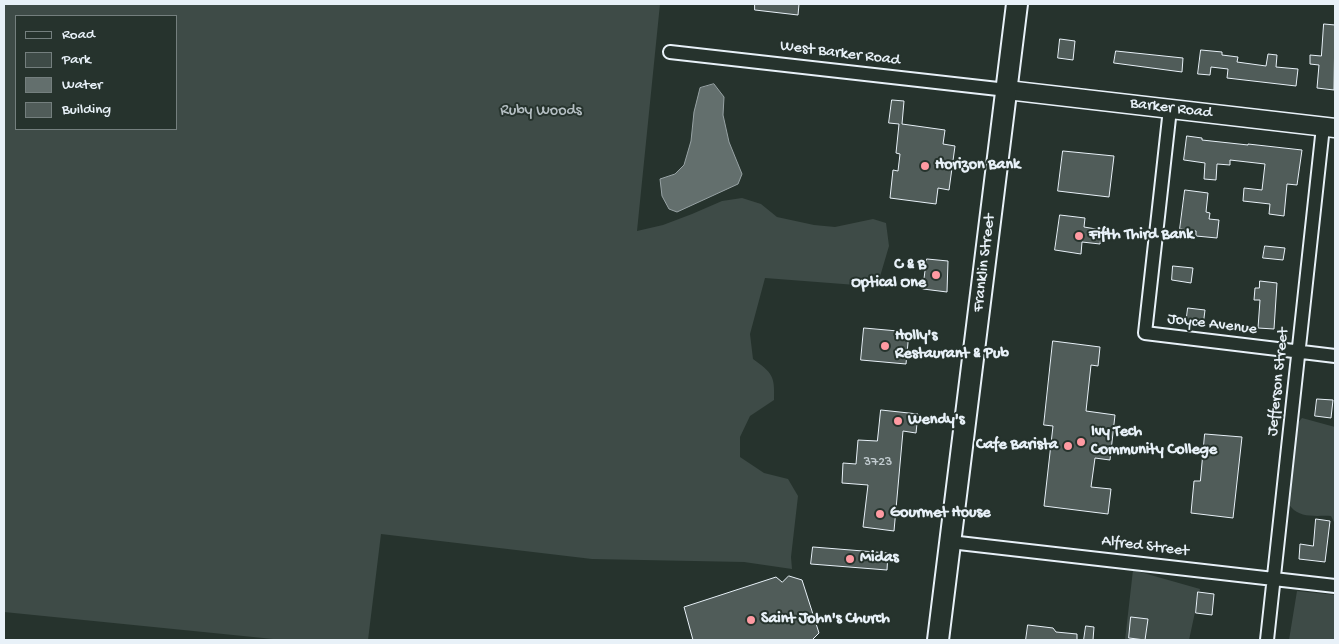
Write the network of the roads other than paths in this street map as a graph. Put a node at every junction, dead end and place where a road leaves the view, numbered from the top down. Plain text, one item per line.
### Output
1 (1017, 4) edge
2 (670, 52) dead end
3 (1007, 90) junction
4 (1170, 109) junction
5 (1329, 127) edge
6 (1299, 352) junction
7 (1335, 356) edge
8 (950, 542) junction
9 (1274, 578) junction
10 (1335, 586) edge
11 (938, 640) edge
12 (1268, 640) edge

1 - 3 main road, Franklin Street
2 - 3 street, West Barker Road
3 - 4 street, Barker Road
3 - 8 main road, Franklin Street
4 - 5 street, Barker Road
4 - 6 street, Joyce Avenue
5 - 6 street, Jefferson Street
6 - 7 street, Joyce Avenue
6 - 9 street, Jefferson Street
8 - 9 street, Alfred Street
8 - 11 main road, Franklin Street
9 - 10 street, Alfred Street
9 - 12 street, Jefferson Street

